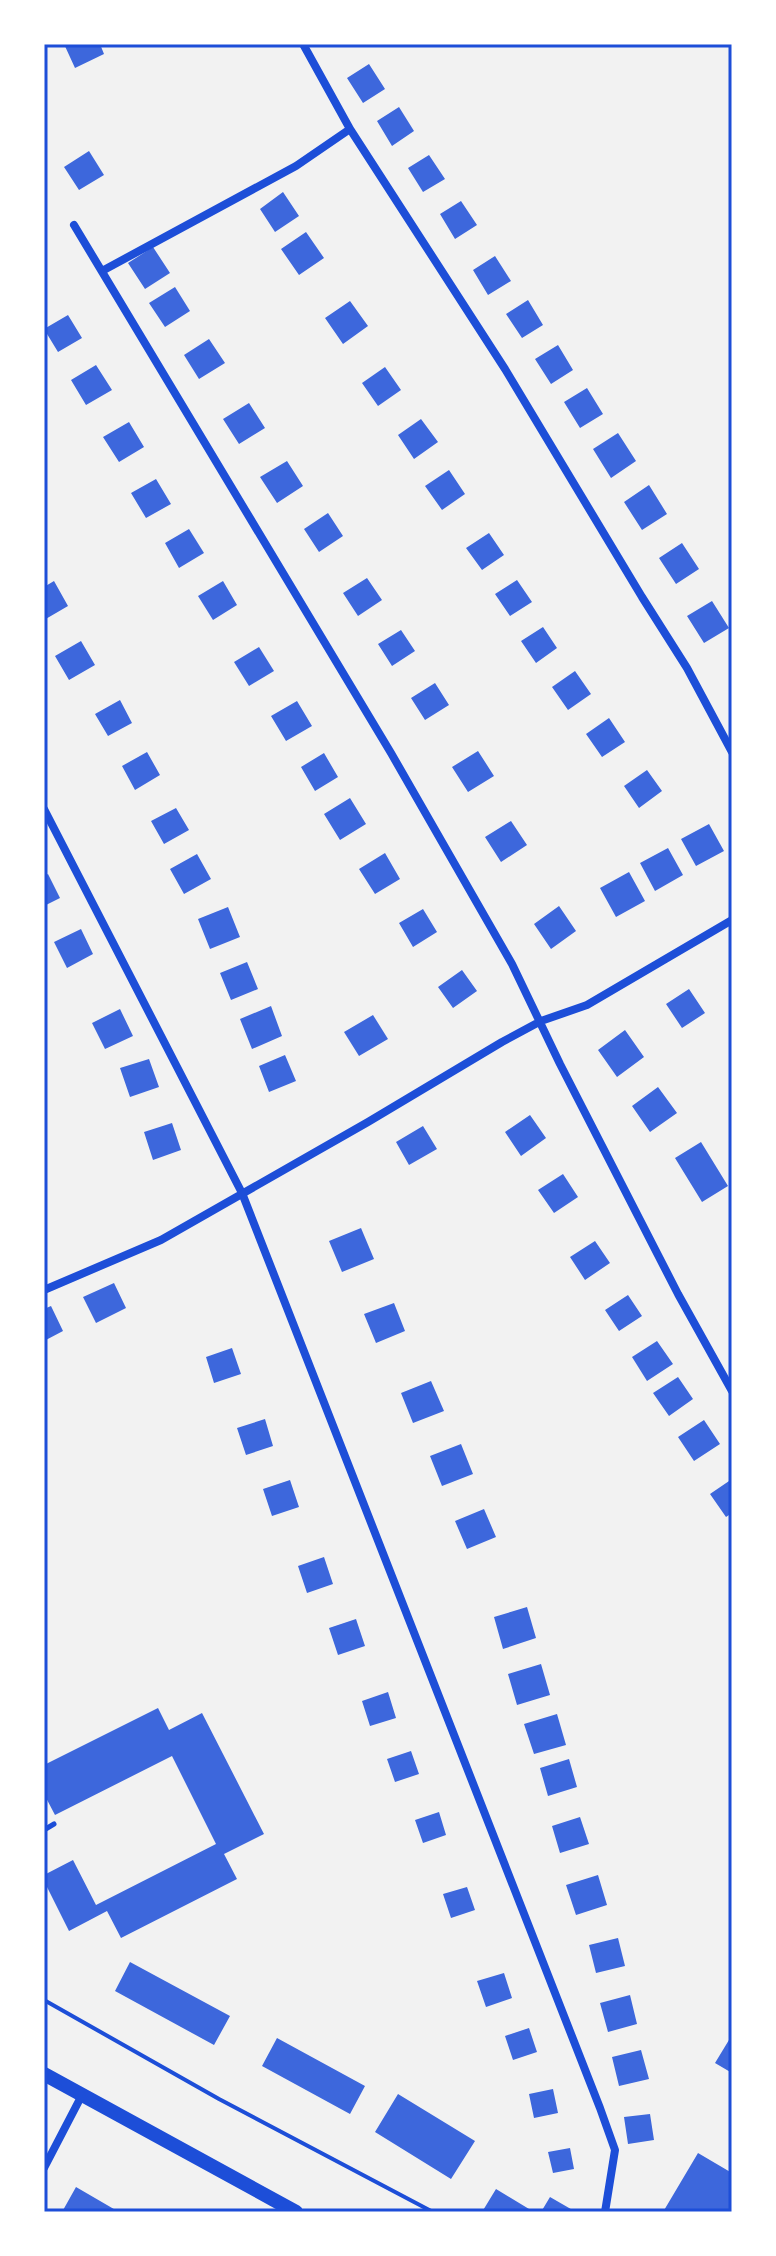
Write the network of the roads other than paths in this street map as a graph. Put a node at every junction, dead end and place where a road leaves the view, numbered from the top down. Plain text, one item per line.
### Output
1 (303, 44) edge
2 (350, 129) junction
3 (74, 225) dead end
4 (102, 271) junction
5 (732, 752) edge
6 (44, 809) edge
7 (732, 920) edge
8 (541, 1021) junction
9 (242, 1193) junction
10 (44, 1290) edge
11 (732, 1391) edge
12 (54, 1824) dead end
13 (44, 1830) edge
14 (45, 2074) edge
15 (83, 2093) junction
16 (47, 2156) edge
17 (44, 2168) edge
18 (269, 2206) edge
19 (296, 2212) edge
20 (605, 2212) edge

1 - 2 street
2 - 4 street
2 - 5 street
3 - 4 street
4 - 8 street
6 - 9 street
7 - 8 street
8 - 9 street
8 - 11 street
9 - 10 street
9 - 20 street
12 - 13 lane
14 - 15 main road
15 - 16 street
15 - 18 main road
16 - 17 street
18 - 19 main road

